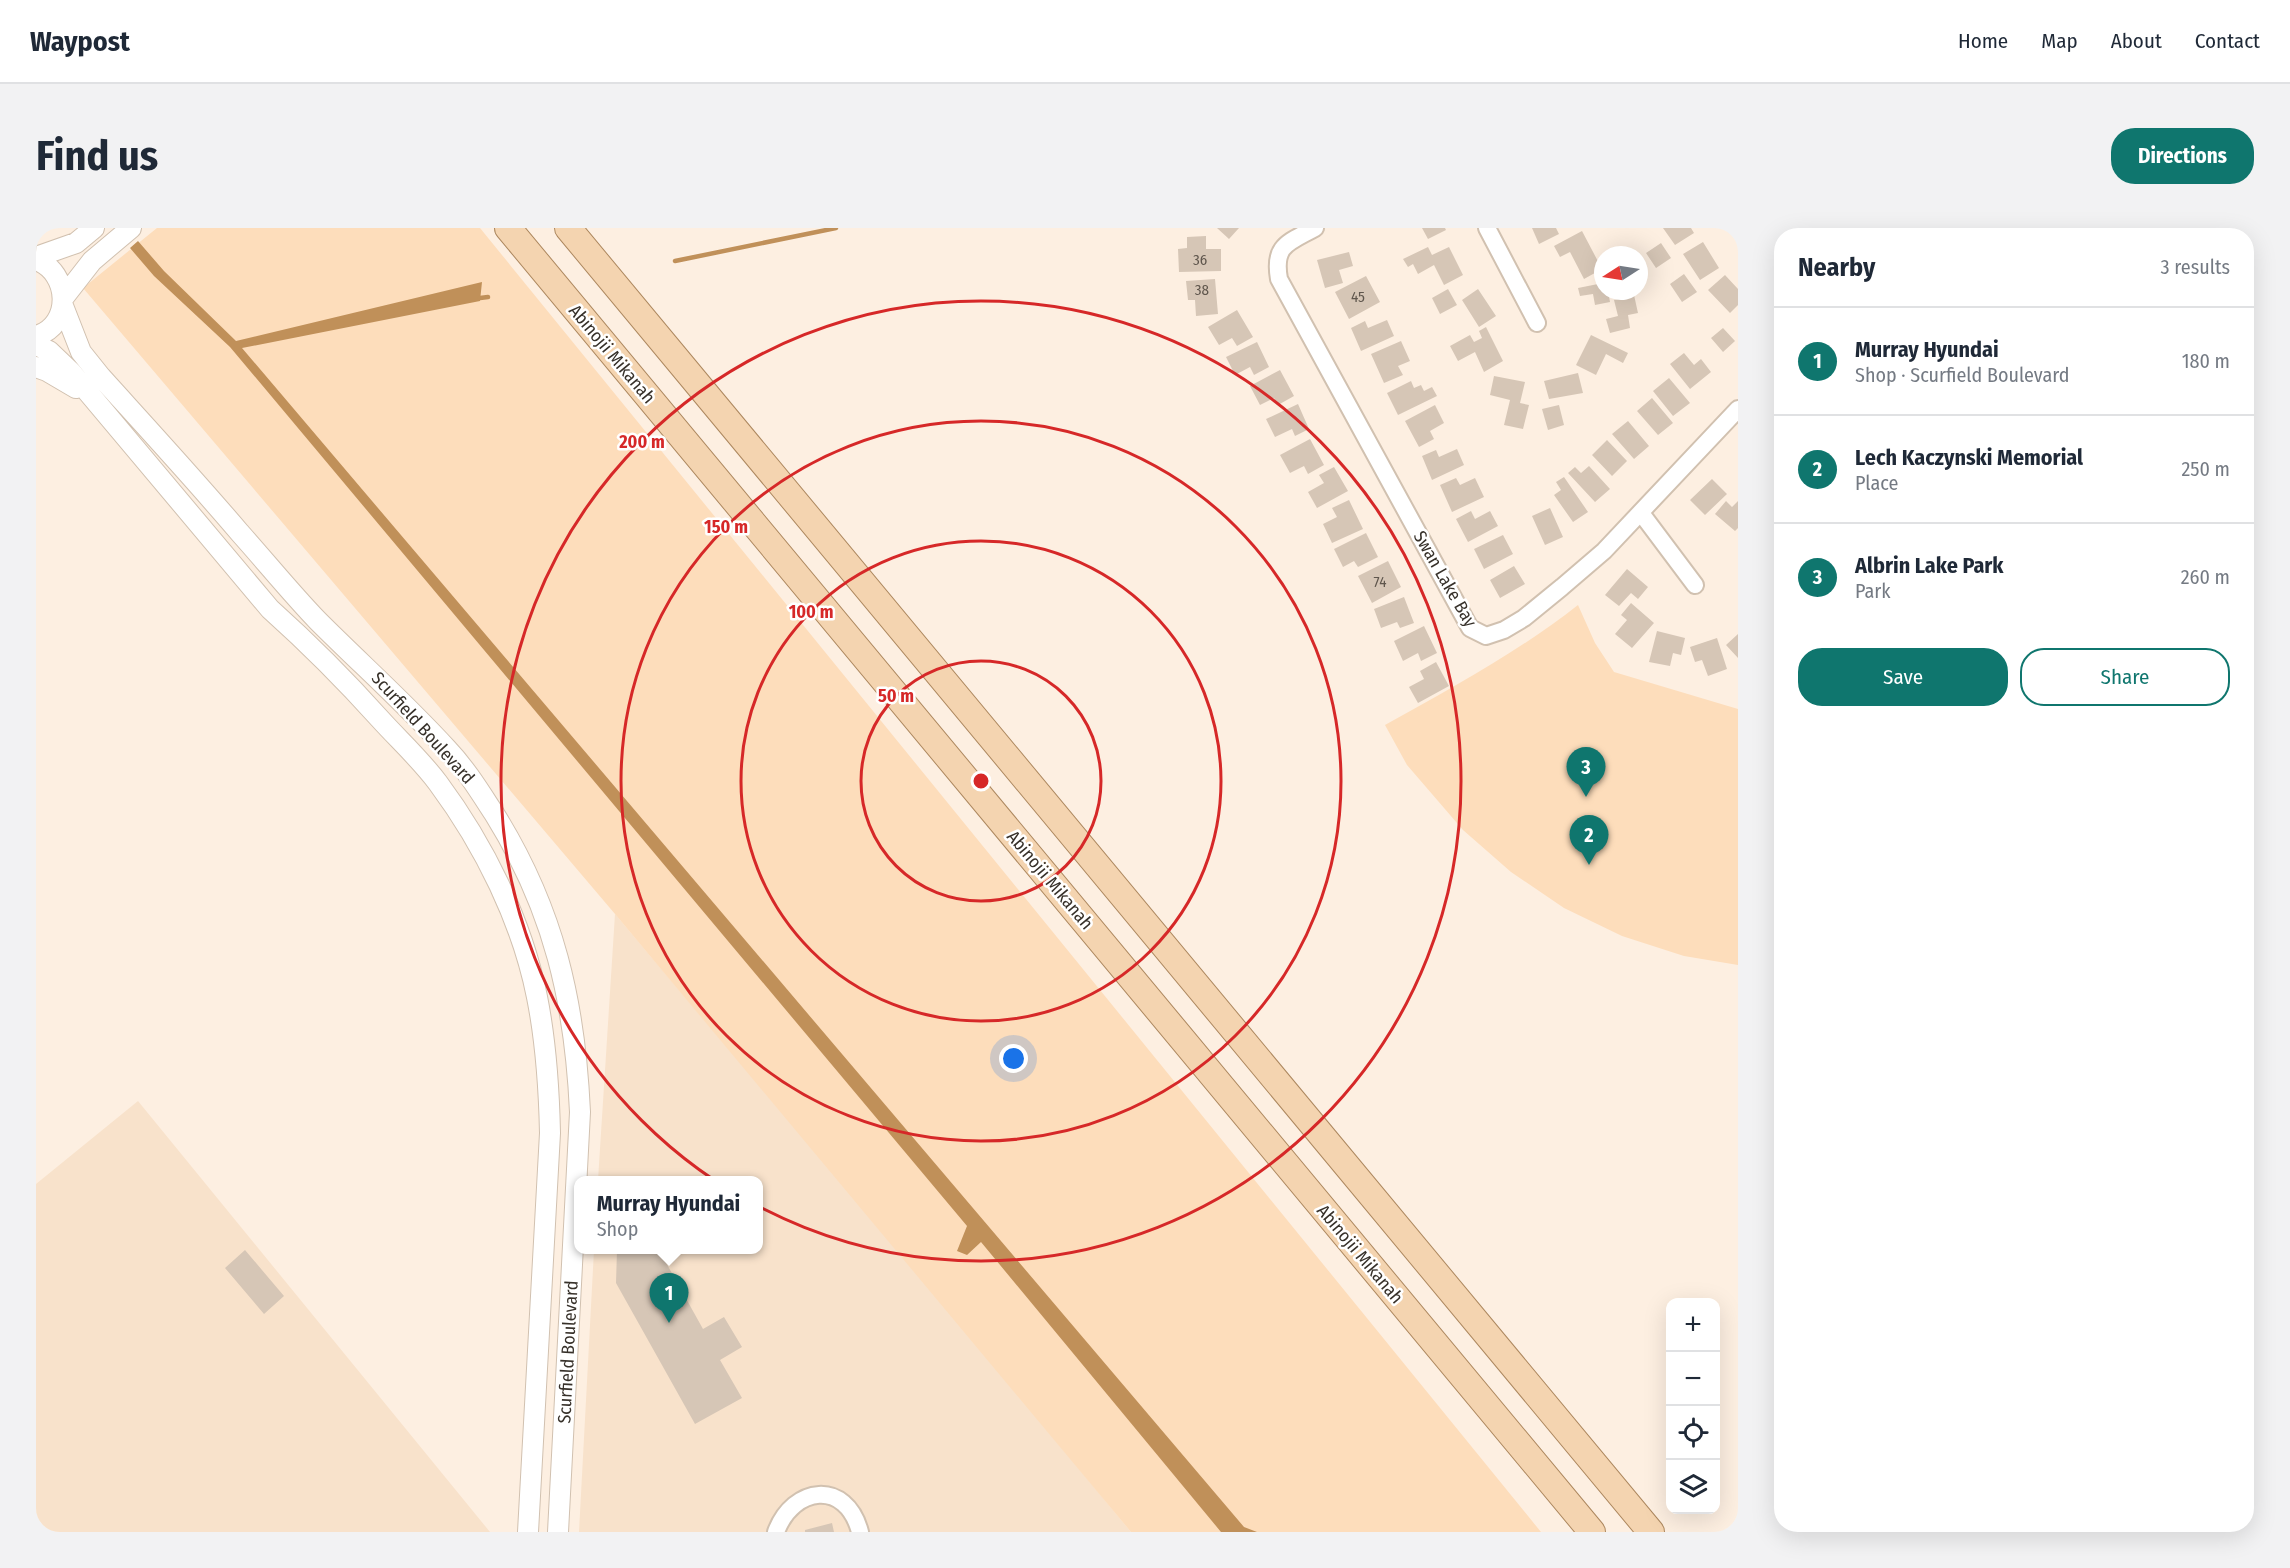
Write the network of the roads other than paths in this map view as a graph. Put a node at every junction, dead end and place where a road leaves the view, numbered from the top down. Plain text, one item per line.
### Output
1 (94, 228) edge
2 (131, 228) edge
3 (508, 228) edge
4 (568, 228) edge
5 (1315, 228) edge
6 (1487, 228) edge
7 (36, 258) edge
8 (63, 301) junction
9 (1537, 323) dead end
10 (36, 336) edge
11 (36, 345) edge
12 (36, 367) edge
13 (92, 396) junction
14 (1738, 409) edge
15 (1641, 513) junction
16 (1695, 585) dead end
17 (577, 1176) edge
18 (574, 1227) edge
19 (1627, 1503) junction
20 (528, 1532) edge
21 (558, 1532) edge
22 (776, 1532) edge
23 (860, 1532) edge
24 (1591, 1532) edge
25 (1651, 1532) edge
26 (1673, 1532) edge

1 - 7 street
2 - 8 street
3 - 24 main road, Abinojii Mikanah
4 - 19 main road
5 - 15 street, Swan Lake Bay
6 - 9 street
7 - 8 street, Scurfield Boulevard
8 - 10 street
8 - 17 street, Scurfield Boulevard
11 - 13 street, Scurfield Boulevard
12 - 13 street
13 - 20 street, Scurfield Boulevard
14 - 15 street, Swan Lake Bay
15 - 16 street
18 - 21 street, Scurfield Boulevard
19 - 25 main road
19 - 26 main road
22 - 23 street

